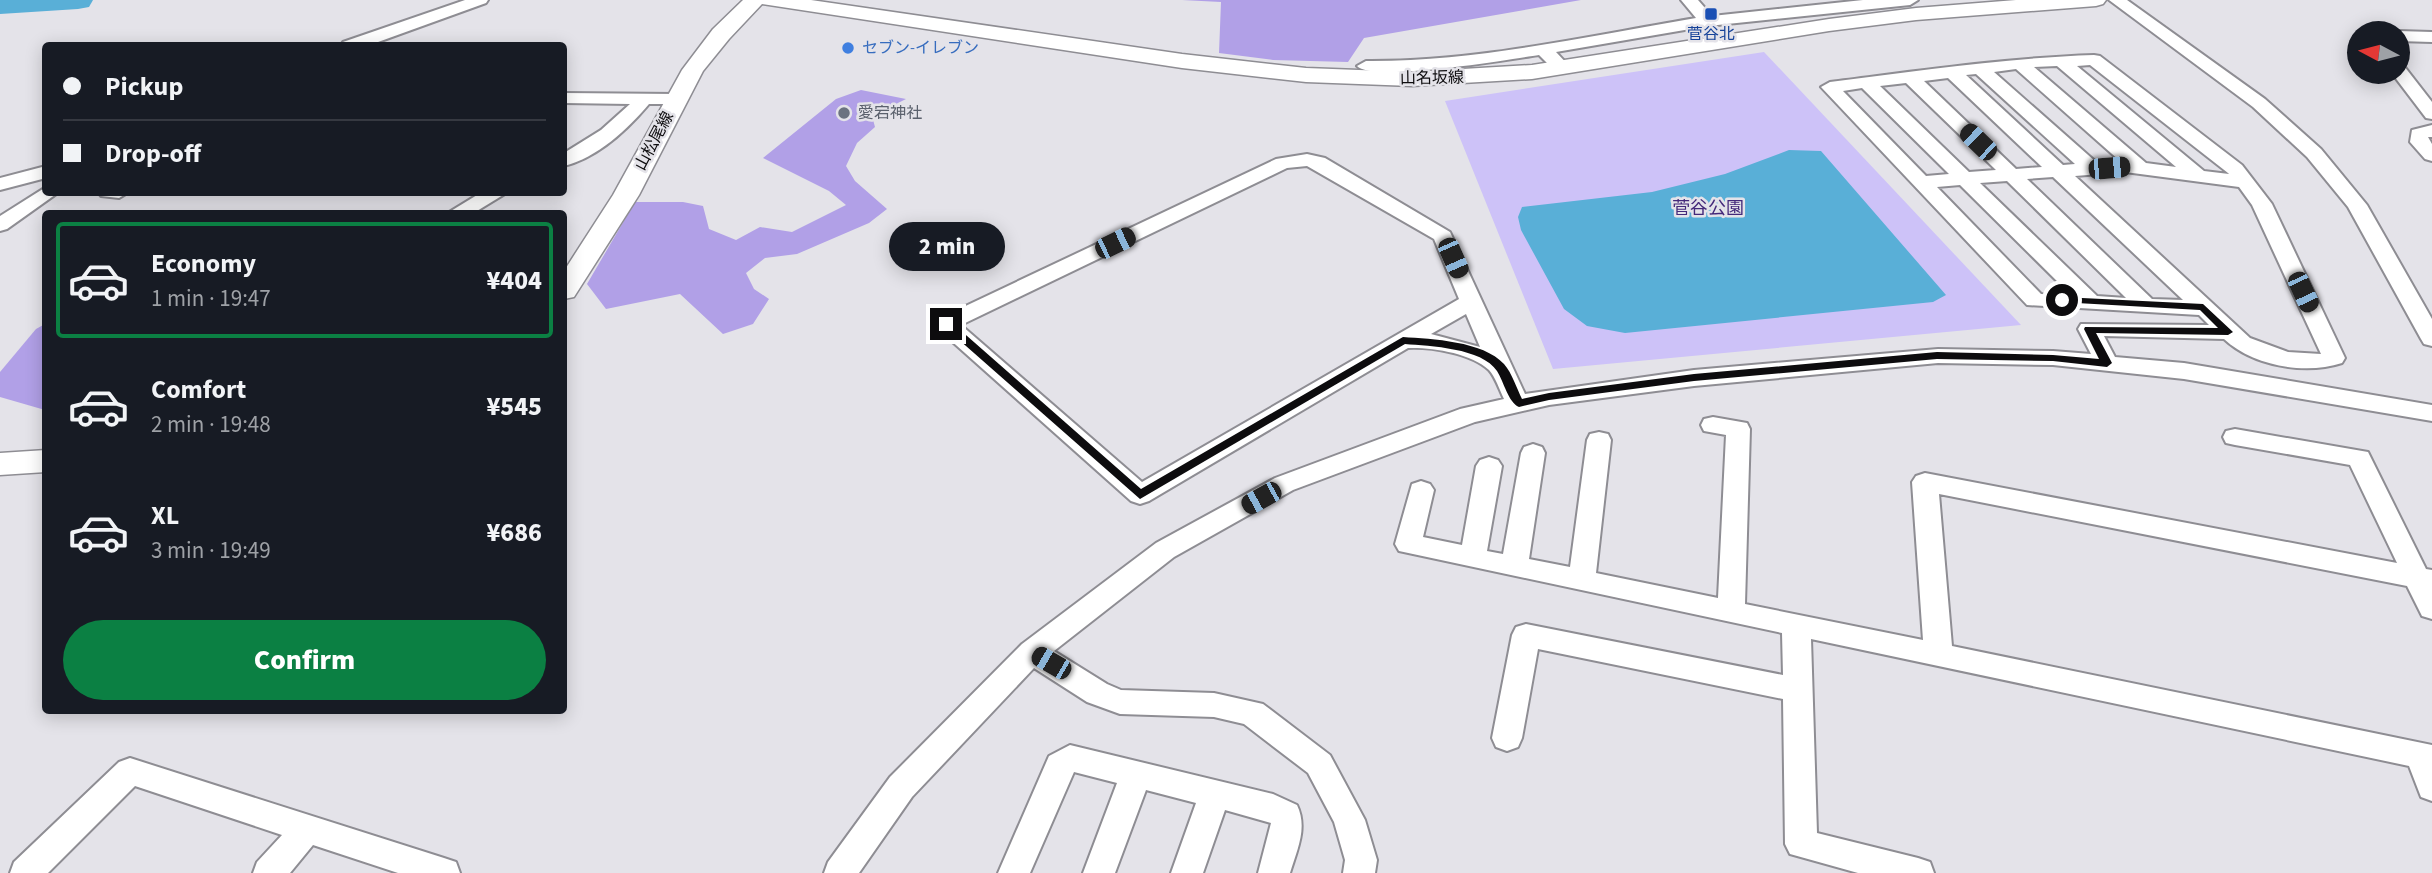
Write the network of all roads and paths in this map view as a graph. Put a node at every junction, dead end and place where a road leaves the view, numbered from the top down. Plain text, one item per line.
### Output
1 (480, 0) edge
2 (755, 0) edge
3 (1689, 0) edge
4 (1910, 0) edge
5 (2096, 0) edge
6 (2117, 0) edge
7 (778, 1) edge
8 (1708, 20) junction
9 (2410, 36) edge
10 (2432, 37) edge
11 (360, 42) edge
12 (1543, 49) junction
13 (2061, 61) junction
14 (2019, 63) junction
15 (1366, 66) dead end
16 (1563, 68) junction
17 (1979, 68) junction
18 (1951, 71) junction
19 (1909, 76) junction
20 (1866, 82) junction
21 (2409, 84) edge
22 (567, 98) edge
23 (645, 99) junction
24 (676, 99) junction
25 (2432, 114) edge
26 (2432, 131) edge
27 (2432, 156) edge
28 (567, 158) edge
29 (2140, 168) junction
30 (2092, 169) junction
31 (2060, 172) junction
32 (42, 174) edge
33 (2013, 175) junction
34 (2198, 176) junction
35 (1966, 179) junction
36 (1921, 182) junction
37 (2245, 182) junction
38 (0, 184) edge
39 (43, 196) edge
40 (490, 196) edge
41 (464, 210) edge
42 (0, 225) edge
43 (567, 286) edge
44 (1472, 301) junction
45 (2089, 301) junction
46 (2144, 303) junction
47 (2203, 307) junction
48 (2228, 332) junction
49 (2432, 339) edge
50 (1403, 341) junction
51 (2107, 363) junction
52 (1500, 366) junction
53 (1519, 404) junction
54 (2432, 412) edge
55 (1713, 425) dead end
56 (2235, 437) dead end
57 (1599, 440) dead end
58 (1533, 453) dead end
59 (42, 461) edge
60 (0, 464) edge
61 (1489, 466) dead end
62 (1421, 490) dead end
63 (1473, 557) junction
64 (1514, 566) junction
65 (2425, 579) edge
66 (1582, 580) junction
67 (2432, 608) edge
68 (1731, 612) junction
69 (1796, 625) junction
70 (1032, 652) junction
71 (1938, 655) junction
72 (1798, 690) junction
73 (1507, 738) dead end
74 (2426, 756) edge
75 (1136, 774) junction
76 (2432, 787) edge
77 (1215, 794) junction
78 (307, 829) junction
79 (26, 873) edge
80 (269, 873) edge
81 (444, 873) edge
82 (841, 873) edge
83 (1014, 873) edge
84 (1098, 873) edge
85 (1187, 873) edge
86 (1273, 873) edge
87 (1359, 873) edge
88 (1918, 873) edge

1 - 11 street
2 - 24 main road, 山松尾線
3 - 8 street
4 - 8 street
5 - 16 main road, 山名坂線
6 - 49 street
7 - 16 main road, 山名坂線
8 - 12 street
9 - 10 street
12 - 15 street
12 - 16 street
13 - 14 street
13 - 34 street
13 - 37 street
14 - 17 street
14 - 29 street
17 - 18 street
17 - 30 street
18 - 19 street
18 - 31 street
19 - 20 street
19 - 33 street
20 - 35 street
20 - 36 street
21 - 25 street
22 - 23 street
23 - 24 street
23 - 28 street
24 - 43 main road, 山松尾線
26 - 27 street
29 - 30 street
29 - 34 street
30 - 31 street
31 - 33 street
31 - 47 street
32 - 38 street
33 - 35 street
33 - 46 street
34 - 37 street
35 - 36 street
35 - 45 street
36 - 45 street
37 - 48 street
39 - 42 street
40 - 41 street
44 - 50 street
44 - 50 street
44 - 52 street
45 - 46 street
46 - 47 street
47 - 48 street
48 - 51 street
50 - 52 street
51 - 53 street
51 - 54 street
52 - 53 street
53 - 70 street
55 - 68 street
56 - 65 street
57 - 66 street
58 - 64 street
59 - 60 main road
61 - 63 street
62 - 63 street
63 - 64 street
64 - 66 street
65 - 67 street
65 - 71 street
66 - 68 street
68 - 69 street
69 - 71 street
69 - 72 street
70 - 82 street
70 - 87 street
71 - 74 street
72 - 73 street
72 - 88 street
74 - 76 street
75 - 77 street
75 - 83 street
75 - 84 street
77 - 85 street
77 - 86 street
78 - 79 street
78 - 80 street
78 - 81 street

